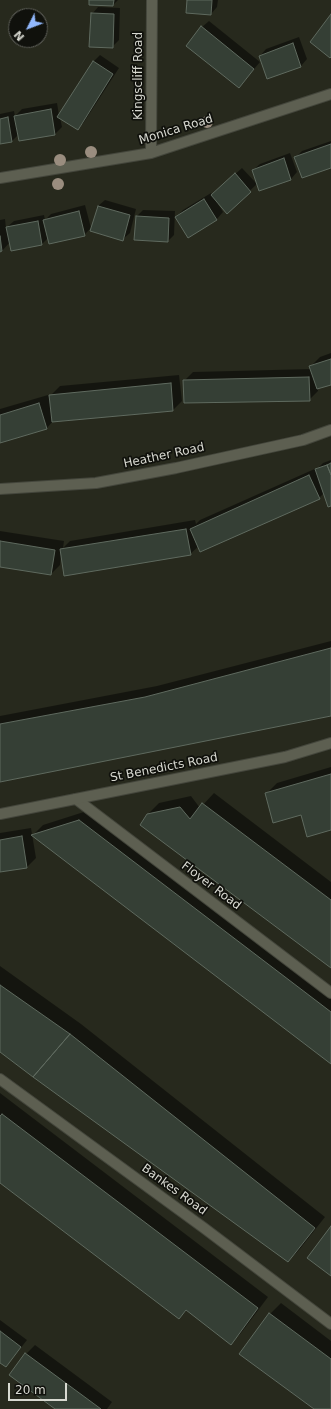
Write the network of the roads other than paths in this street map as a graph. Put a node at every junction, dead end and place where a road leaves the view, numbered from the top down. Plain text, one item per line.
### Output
1 (152, 0) edge
2 (331, 94) edge
3 (151, 153) junction
4 (0, 178) edge
5 (331, 430) edge
6 (0, 489) edge
7 (331, 743) edge
8 (76, 799) junction
9 (0, 814) edge
10 (331, 993) edge
11 (0, 1079) edge
12 (331, 1324) edge

1 - 3 street, Kingscliff Road
2 - 3 street, Monica Road
3 - 4 street, Monica Road
5 - 6 street, Heather Road
7 - 8 street, St Benedicts Road
8 - 9 street, St Benedicts Road
8 - 10 street, Floyer Road
11 - 12 street, Bankes Road

